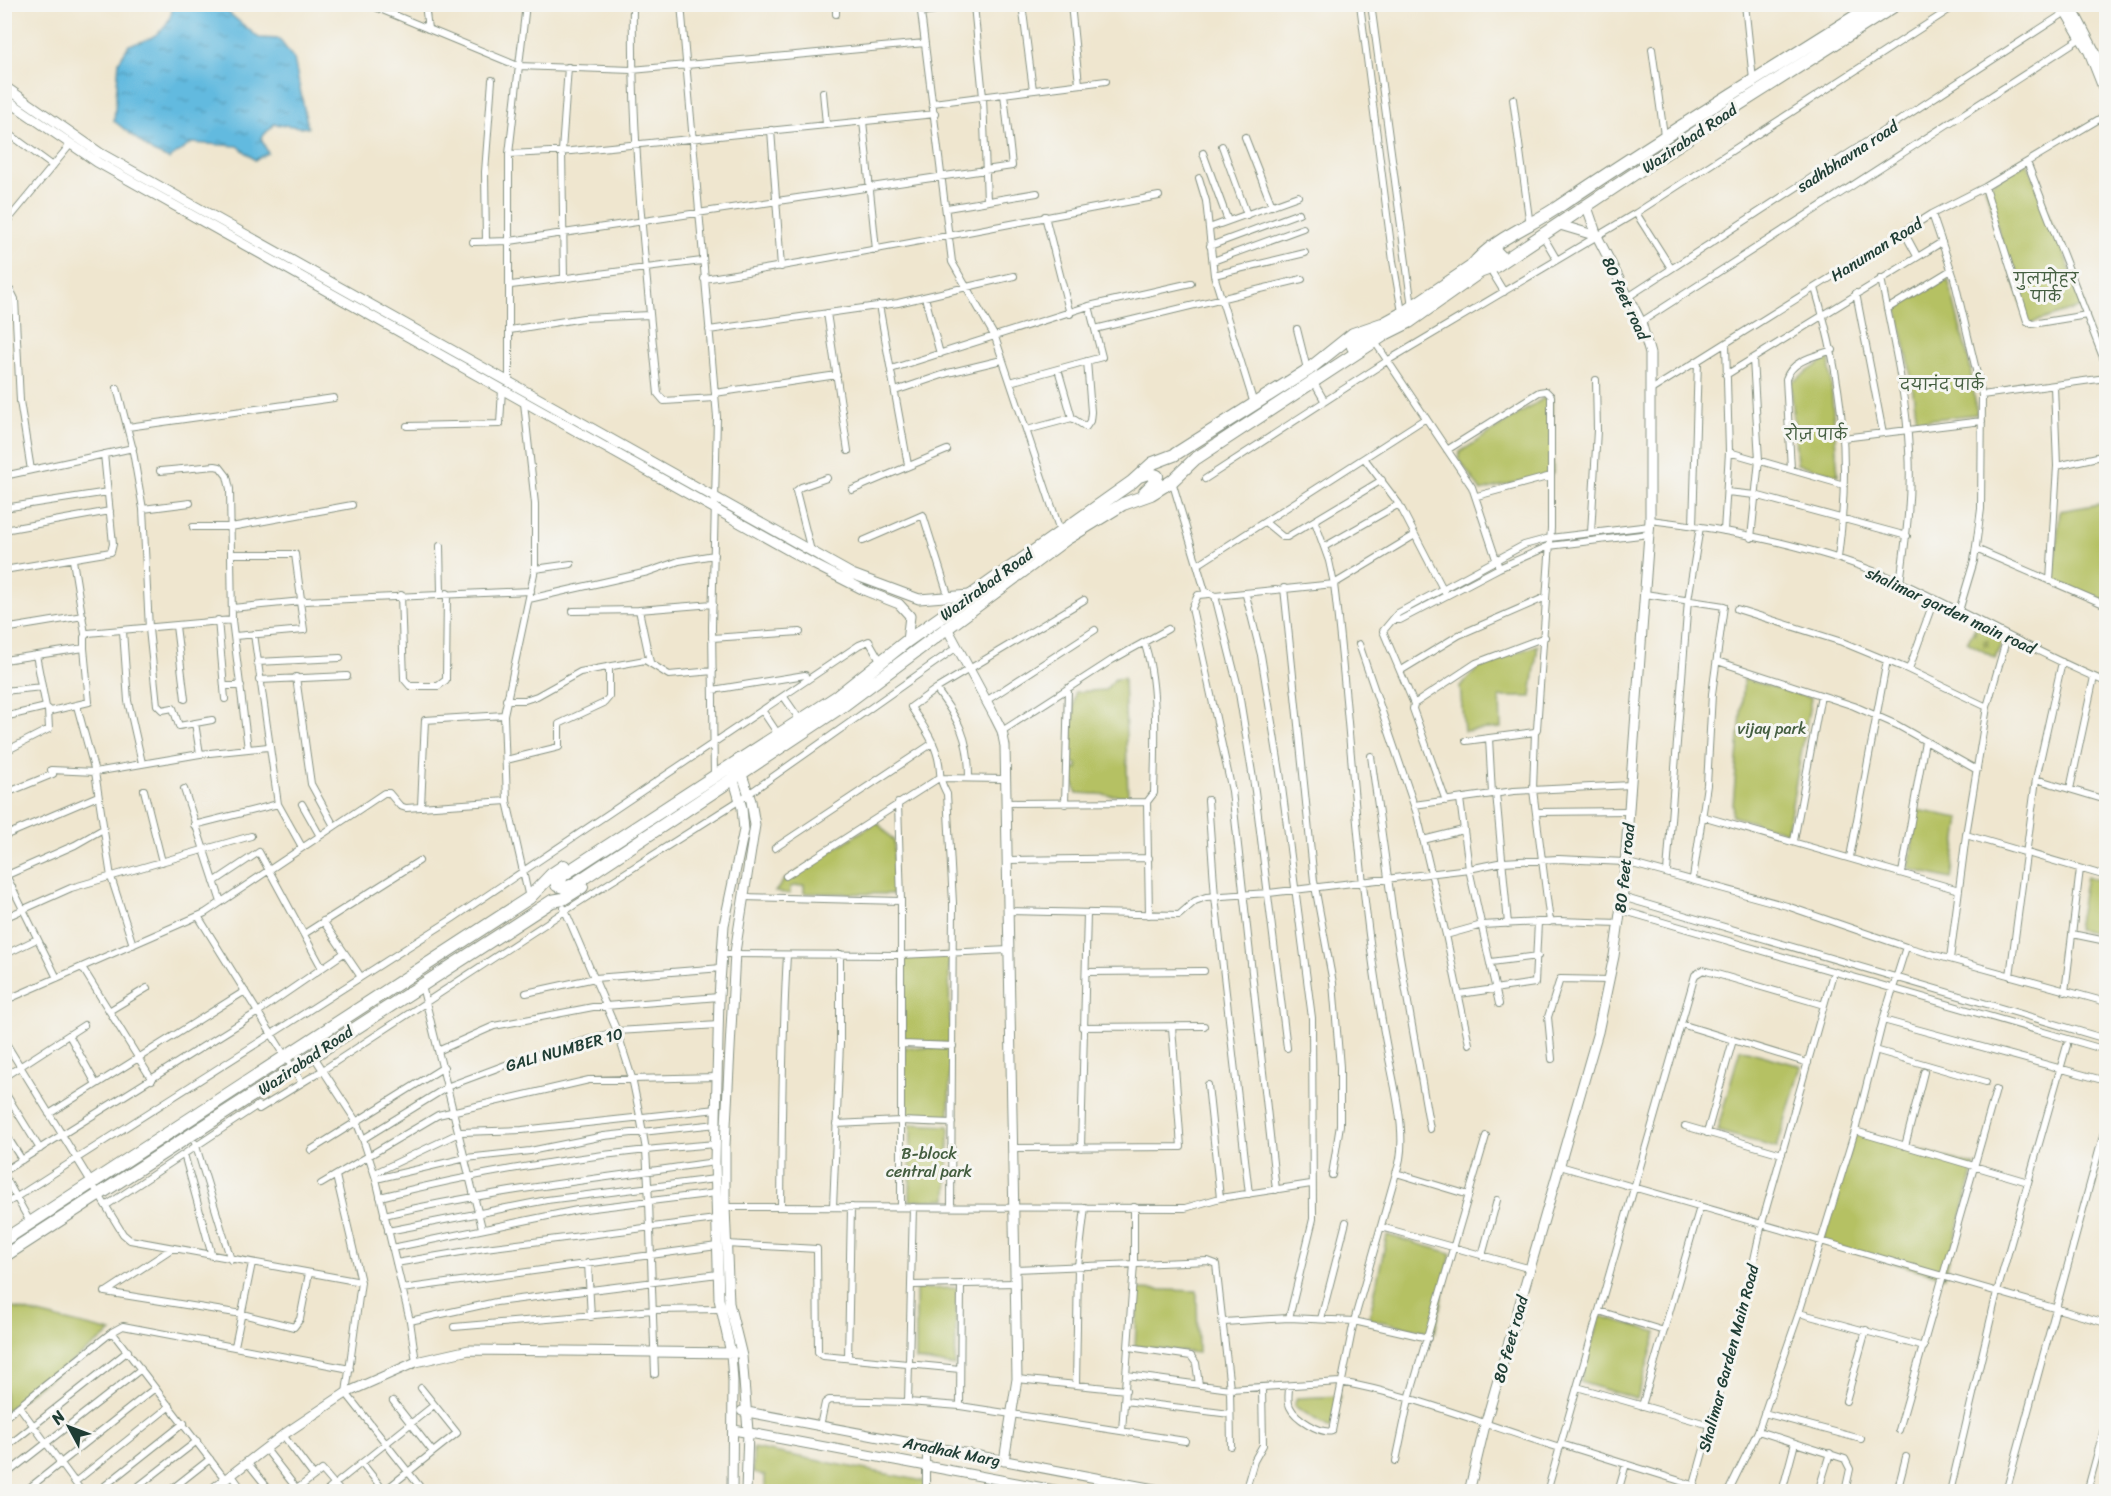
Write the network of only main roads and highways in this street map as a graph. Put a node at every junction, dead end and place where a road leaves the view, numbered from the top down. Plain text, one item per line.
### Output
1 (1875, 4) edge
2 (1898, 4) edge
3 (2068, 6) edge
4 (2101, 63) edge
5 (2106, 73) edge
6 (4, 86) edge
7 (2106, 95) edge
8 (4, 98) edge
9 (1587, 207) junction
10 (1560, 225) junction
11 (1597, 236) junction
12 (285, 261) junction
13 (1481, 268) junction
14 (1380, 334) junction
15 (1310, 376) junction
16 (628, 455) junction
17 (1138, 476) junction
18 (1139, 498) junction
19 (970, 595) junction
20 (946, 628) junction
21 (906, 641) junction
22 (737, 775) junction
23 (600, 859) junction
24 (419, 977) junction
25 (720, 1206) junction
26 (4, 1240) edge
27 (721, 1245) junction
28 (4, 1256) edge
29 (736, 1353) junction
30 (734, 1410) junction
31 (746, 1412) junction
32 (734, 1430) junction
33 (748, 1431) junction
34 (1004, 1461) junction
35 (214, 1490) edge
36 (732, 1491) edge
37 (746, 1491) edge
38 (1065, 1491) edge
39 (1170, 1491) edge
40 (1469, 1491) edge

1 - 13 highway, Wazirabad Road
2 - 9 highway, Wazirabad Road
3 - 4 main road
3 - 4 main road
4 - 5 main road
4 - 7 main road
6 - 12 main road
8 - 12 main road
9 - 10 highway, Wazirabad Road
9 - 11 main road, 80 feet road
10 - 11 main road, 80 feet road
10 - 13 highway, Wazirabad Road
11 - 40 main road, 80 feet road
12 - 16 main road
13 - 14 highway, Wazirabad Road
13 - 14 highway, Wazirabad Road
14 - 15 highway, Wazirabad Road
14 - 15 highway, Wazirabad Road
15 - 17 highway, Wazirabad Road
15 - 18 highway, Wazirabad Road
16 - 19 main road
16 - 21 main road
17 - 18 highway
17 - 19 highway, Wazirabad Road
18 - 20 highway, Wazirabad Road
19 - 21 highway, Wazirabad Road
20 - 22 highway, Wazirabad Road
20 - 34 main road
21 - 23 highway, Wazirabad Road
22 - 23 highway, Wazirabad Road
22 - 25 main road
22 - 25 main road
23 - 24 highway, Wazirabad Road
23 - 24 highway, Wazirabad Road
24 - 26 highway, Wazirabad Road
24 - 28 highway, Wazirabad Road
25 - 27 main road
25 - 27 main road
27 - 29 main road
27 - 29 main road
29 - 30 main road
29 - 31 main road
29 - 35 main road
30 - 31 main road, Aradhak Marg
30 - 32 main road
31 - 33 main road
31 - 34 main road, Aradhak Marg
32 - 33 main road, Aradhak Marg
32 - 36 main road
33 - 37 main road
33 - 38 main road, Aradhak Marg
34 - 39 main road, Aradhak Marg

